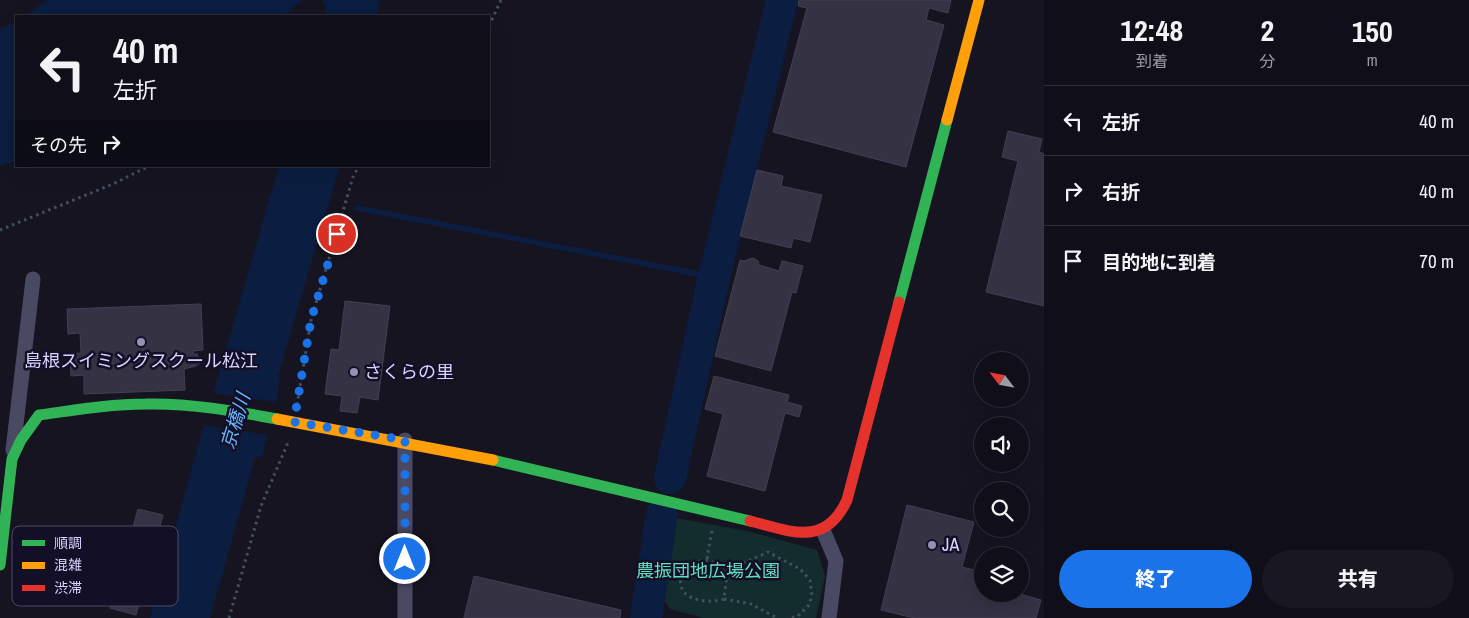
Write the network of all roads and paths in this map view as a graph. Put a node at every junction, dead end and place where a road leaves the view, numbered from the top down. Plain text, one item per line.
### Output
1 (501, 0) edge
2 (979, 0) edge
3 (490, 24) edge
4 (147, 167) edge
5 (358, 167) edge
6 (0, 230) edge
7 (33, 279) dead end
8 (294, 422) junction
9 (405, 440) junction
10 (12, 459) junction
11 (714, 523) dead end
12 (823, 530) junction
13 (709, 560) junction
14 (0, 564) edge
15 (728, 565) junction
16 (724, 599) junction
17 (229, 618) edge
18 (405, 618) edge
19 (777, 618) edge
20 (792, 618) edge
21 (829, 618) edge

1 - 3 path
2 - 12 street
4 - 6 path
5 - 8 path
7 - 10 street
8 - 9 street
8 - 10 street
8 - 17 path
9 - 12 street
9 - 18 street
10 - 14 street
11 - 13 path
12 - 21 street
13 - 15 path
13 - 16 path
15 - 16 path
15 - 20 path
16 - 19 path

